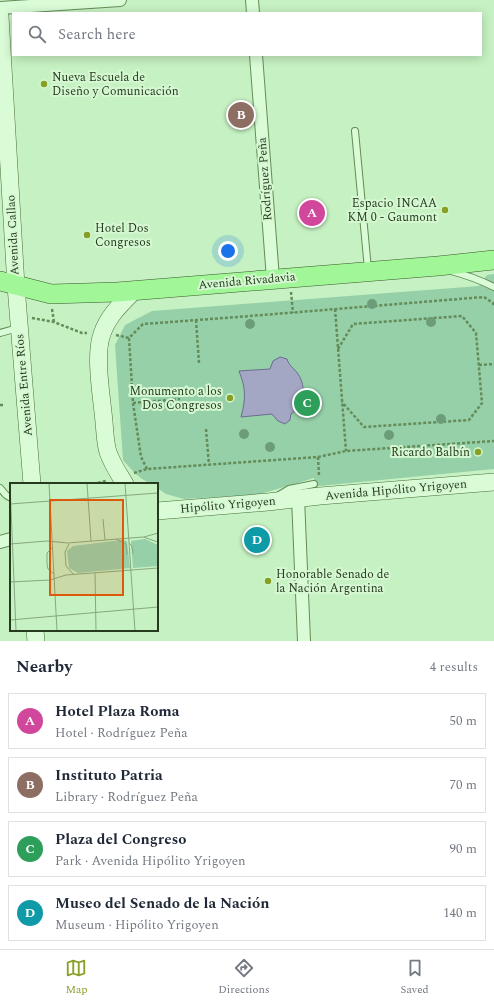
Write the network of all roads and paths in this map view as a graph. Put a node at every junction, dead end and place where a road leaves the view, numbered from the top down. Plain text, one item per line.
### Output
1 (120, 0) edge
2 (252, 0) edge
3 (0, 8) edge
4 (253, 12) edge
5 (0, 16) edge
6 (256, 56) edge
7 (355, 131) dead end
8 (494, 260) edge
9 (438, 266) junction
10 (368, 271) junction
11 (281, 279) junction
12 (8, 284) edge
13 (494, 288) edge
14 (134, 291) junction
15 (494, 306) edge
16 (335, 308) junction
17 (293, 313) junction
18 (196, 320) junction
19 (19, 321) junction
20 (102, 333) junction
21 (0, 334) edge
22 (129, 338) junction
23 (338, 349) junction
24 (199, 362) dead end
25 (494, 364) edge
26 (479, 365) junction
27 (180, 399) dead end
28 (342, 402) junction
29 (133, 403) junction
30 (4, 405) dead end
31 (0, 406) edge
32 (206, 429) dead end
33 (494, 441) edge
34 (346, 451) junction
35 (209, 465) junction
36 (147, 469) junction
37 (123, 480) edge
38 (494, 482) edge
39 (32, 483) edge
40 (100, 483) edge
41 (314, 484) dead end
42 (0, 488) edge
43 (10, 497) edge
44 (298, 498) junction
45 (268, 502) junction
46 (159, 510) edge
47 (10, 539) edge
48 (0, 542) edge
49 (35, 631) edge
50 (36, 641) edge
51 (304, 641) edge

1 - 3 street
2 - 4 street
5 - 12 street, Avenida Callao
6 - 11 street, Rodríguez Peña
7 - 10 lane
8 - 9 main road, Avenida Rivadavia
9 - 10 main road, Avenida Rivadavia
9 - 13 lane
10 - 11 main road, Avenida Rivadavia
11 - 14 main road, Avenida Rivadavia
11 - 17 path
12 - 14 main road, Avenida Rivadavia
12 - 19 street, Avenida Entre Ríos
14 - 20 street
15 - 16 path
16 - 17 path
16 - 23 path
17 - 18 path
18 - 22 path
18 - 24 path
19 - 20 path
19 - 21 lane
19 - 39 street, Avenida Entre Ríos
20 - 22 path
20 - 37 street
22 - 29 path
23 - 26 path
23 - 28 path
25 - 26 path
26 - 28 path
27 - 29 path
28 - 34 path
29 - 36 path
30 - 31 path
32 - 35 path
33 - 34 path
34 - 35 path
35 - 36 path
36 - 37 path
37 - 40 path
38 - 44 street, Avenida Hipólito Yrigoyen
41 - 45 lane
42 - 43 lane
44 - 45 street, Hipólito Yrigoyen
44 - 51 street
45 - 46 street, Hipólito Yrigoyen
47 - 48 street
49 - 50 street

